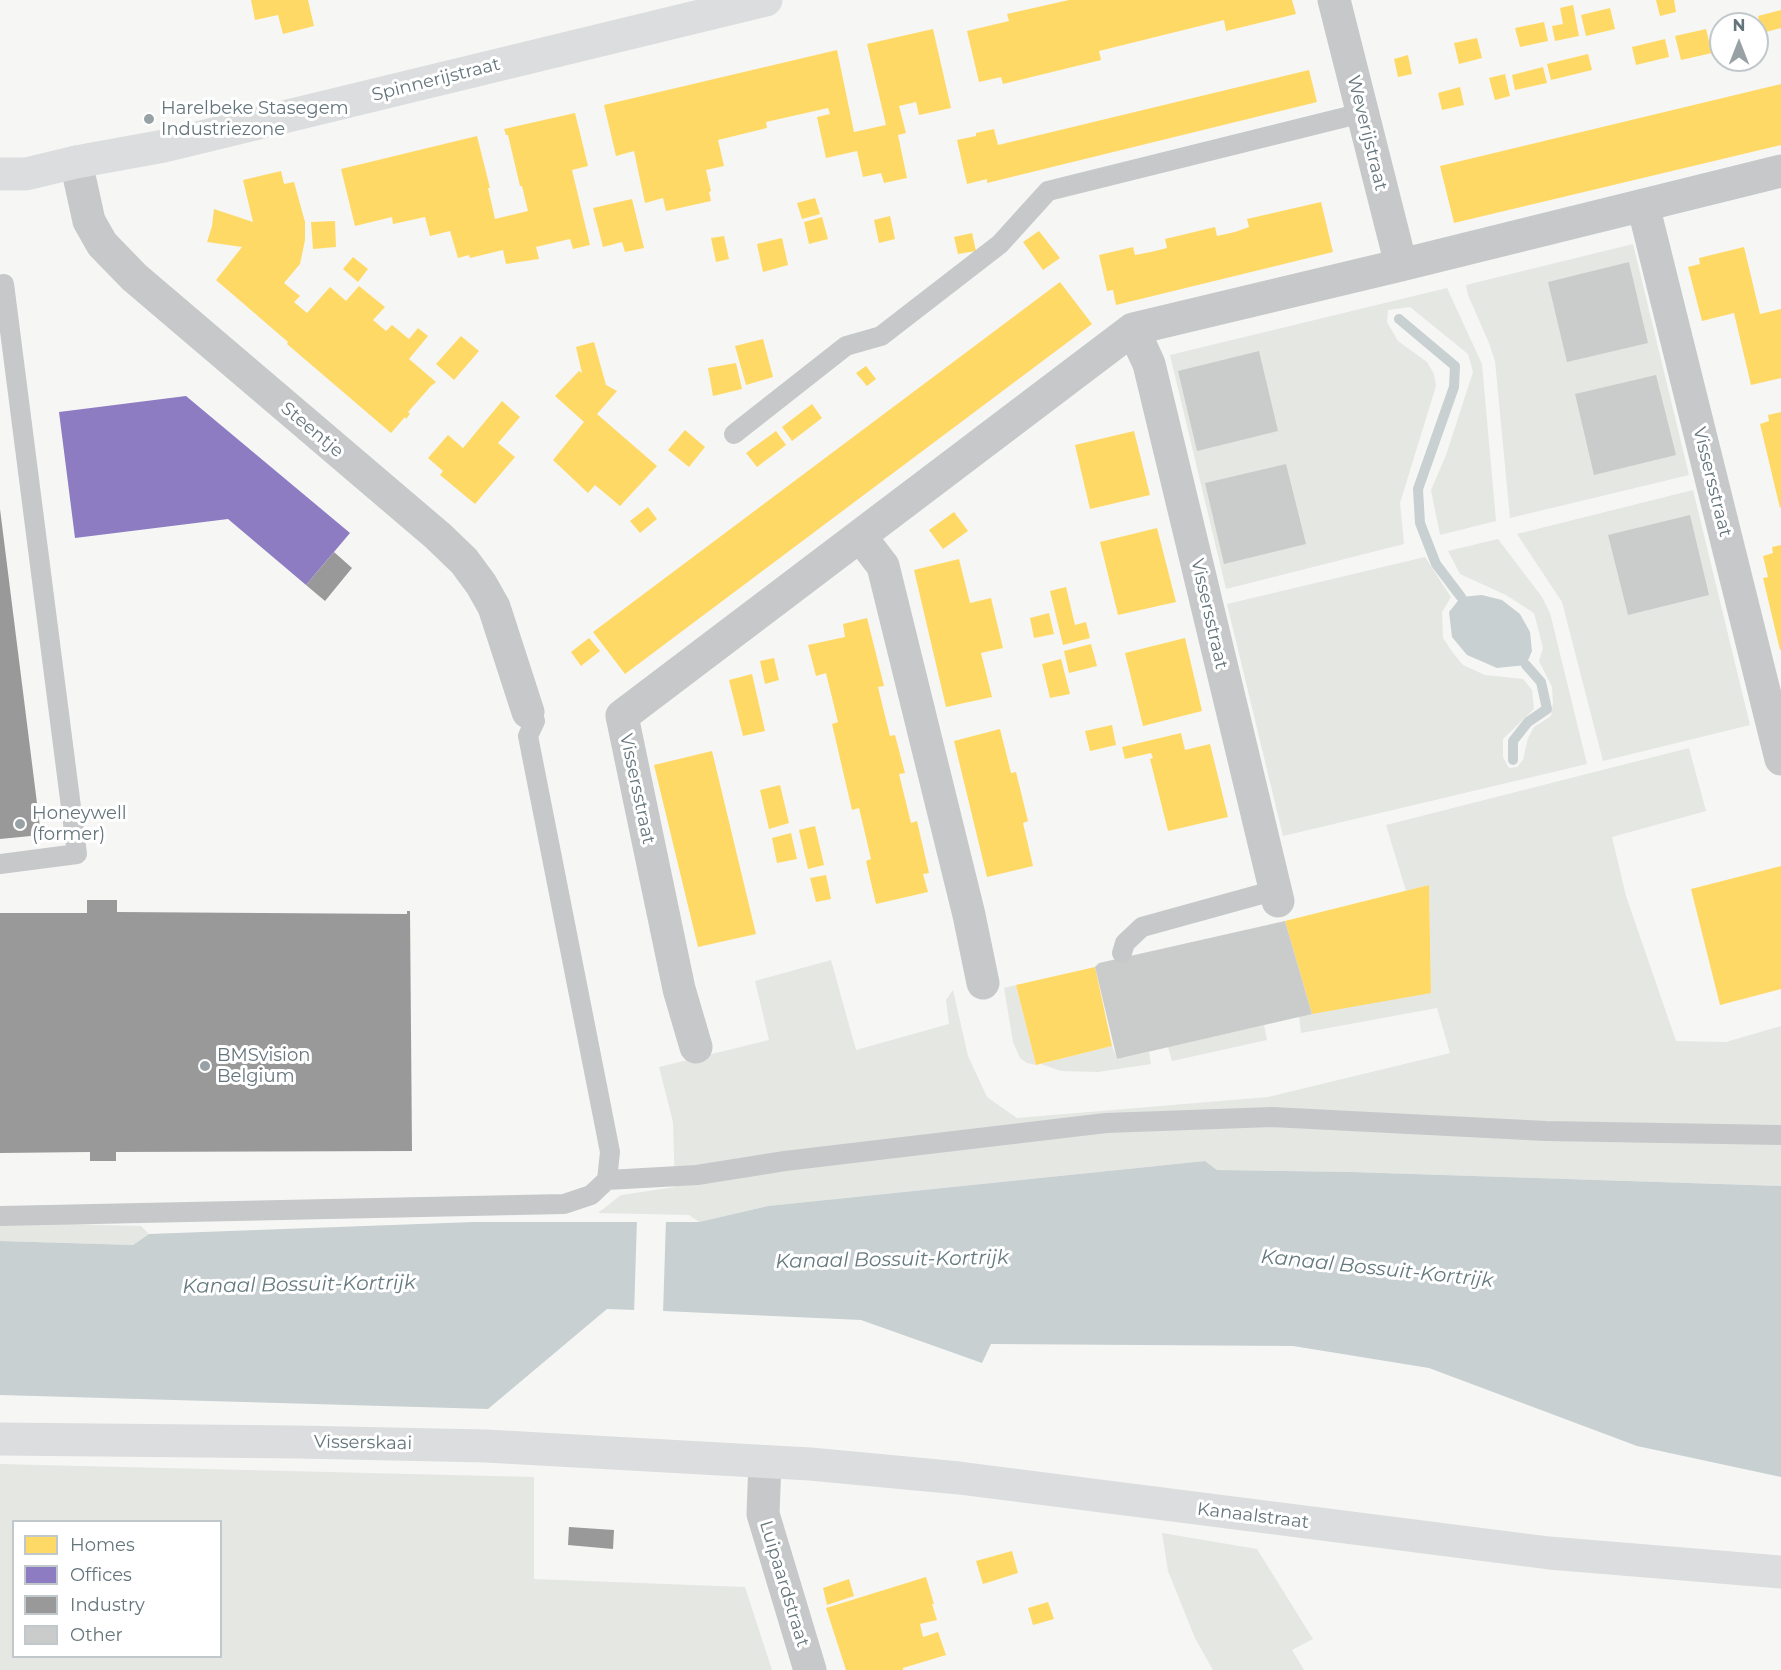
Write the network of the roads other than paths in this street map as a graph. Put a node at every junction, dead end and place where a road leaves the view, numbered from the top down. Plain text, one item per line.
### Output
1 (766, 0) edge
2 (1334, 0) edge
3 (1362, 113) junction
4 (76, 162) junction
5 (1781, 171) edge
6 (0, 174) edge
7 (1643, 205) junction
8 (1401, 265) junction
9 (4, 284) dead end
10 (1133, 329) junction
11 (734, 434) dead end
12 (860, 536) junction
13 (532, 717) joint
14 (1781, 759) edge
15 (0, 864) edge
16 (1277, 895) joint
17 (1122, 953) dead end
18 (983, 983) dead end
19 (696, 1047) dead end
20 (1781, 1135) edge
21 (607, 1180) junction
22 (0, 1215) edge
23 (0, 1439) edge
24 (725, 1459) joint
25 (765, 1462) junction
26 (1781, 1572) edge
27 (810, 1670) edge

1 - 4 street, Spinnerijstraat
2 - 3 street, Weverijstraat
3 - 8 street, Weverijstraat
3 - 11 lane
4 - 6 street, Spinnerijstraat
4 - 13 street, Steentje
5 - 7 street, Vissersstraat
7 - 8 street, Vissersstraat
7 - 14 street, Vissersstraat
8 - 10 street, Vissersstraat
9 - 15 lane
10 - 12 street, Vissersstraat
10 - 16 street, Vissersstraat
12 - 18 street
12 - 19 street, Vissersstraat
13 - 21 lane
16 - 17 lane
20 - 21 lane
21 - 22 lane
23 - 24 street, Visserskaai
24 - 25 street, Kanaalstraat
25 - 26 street, Kanaalstraat
25 - 27 street, Luipaardstraat

